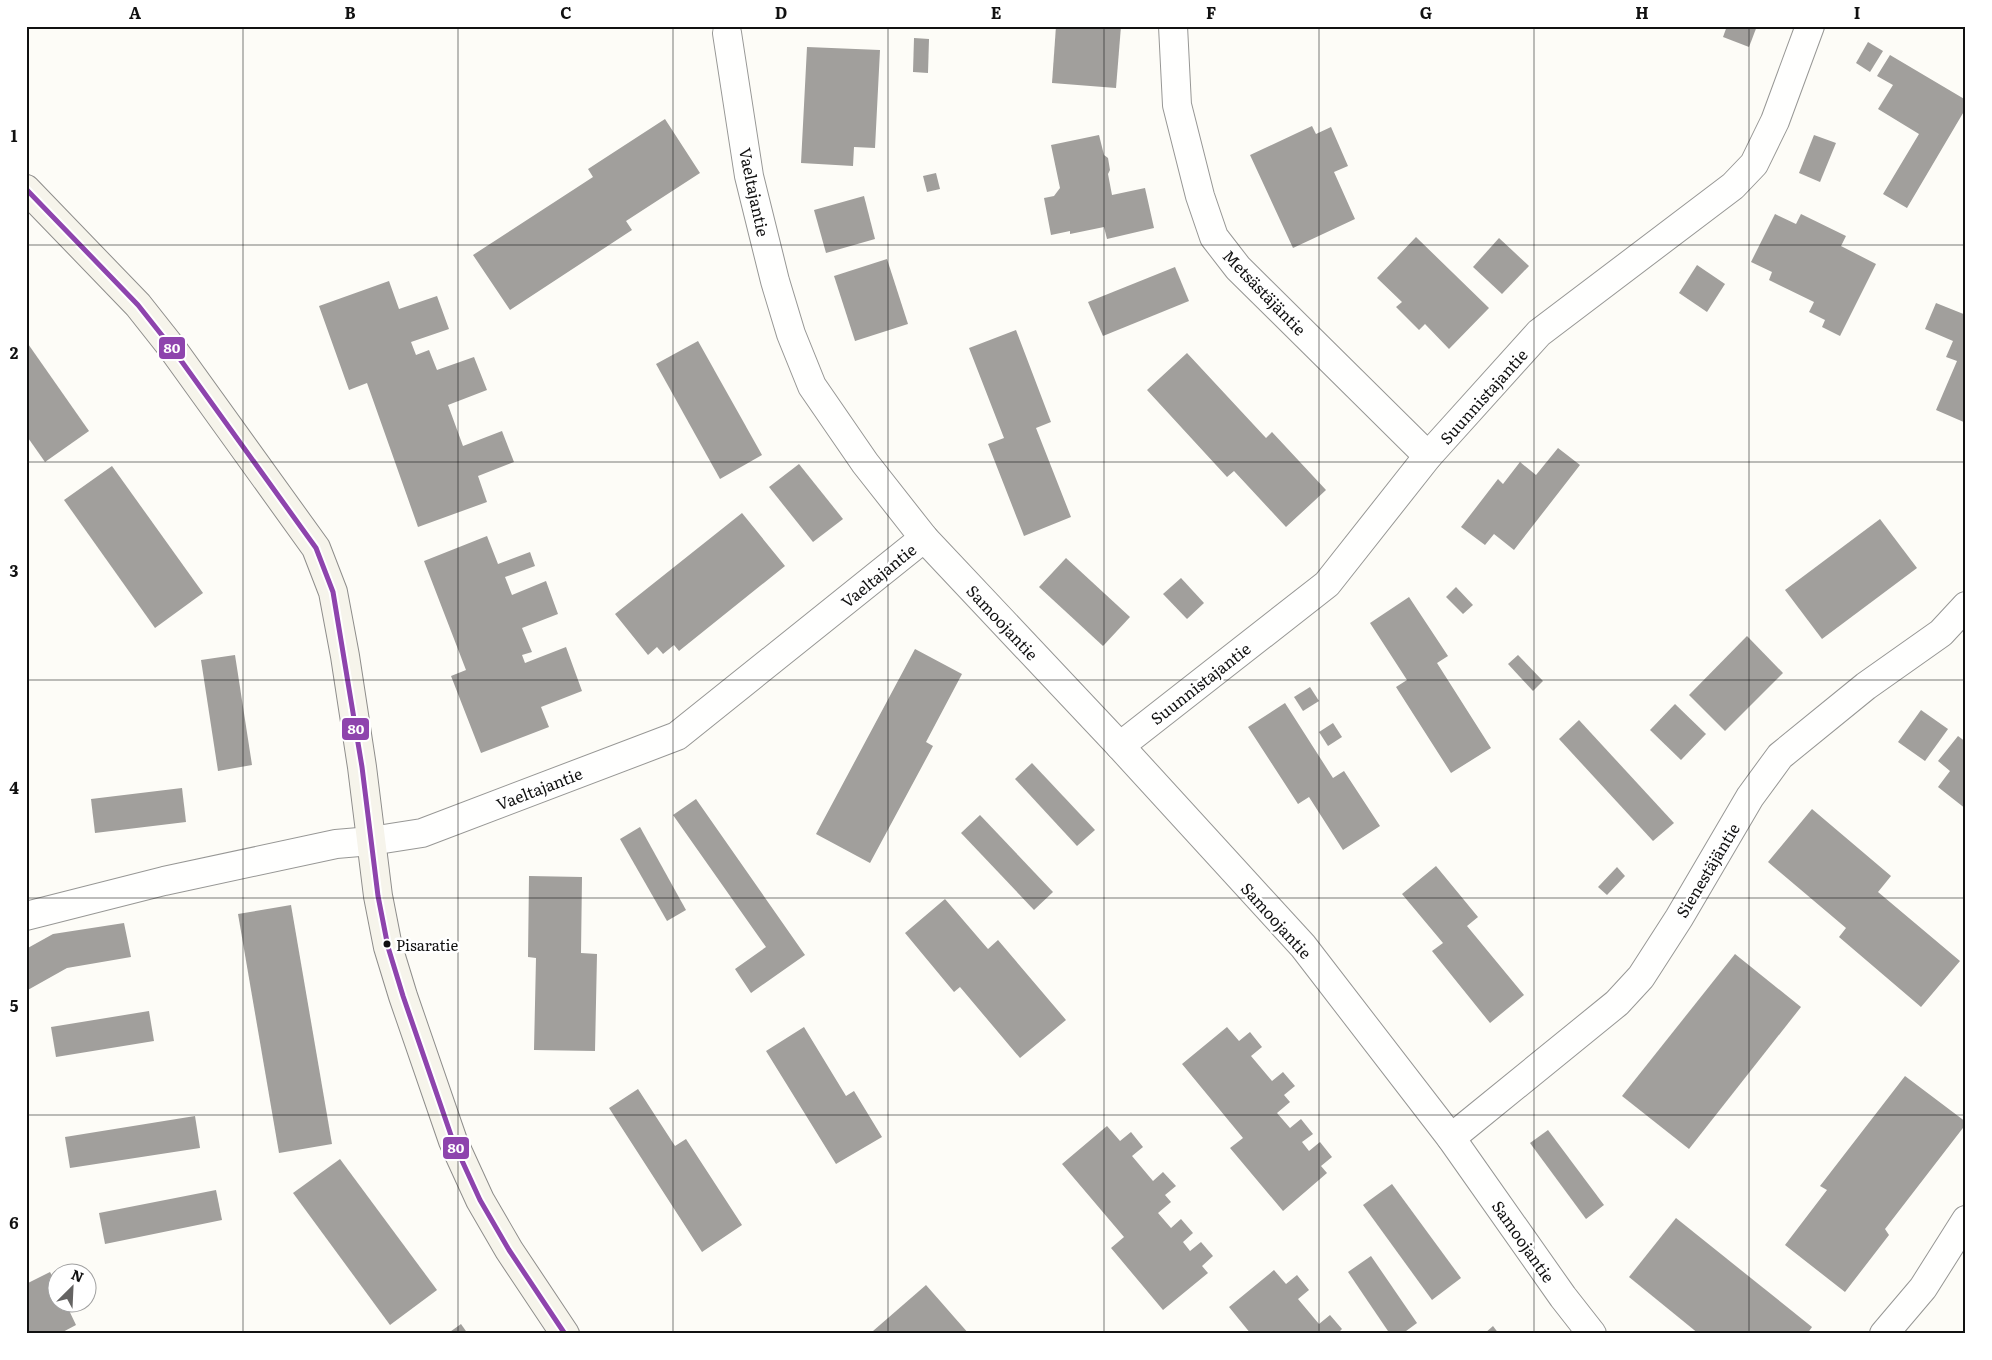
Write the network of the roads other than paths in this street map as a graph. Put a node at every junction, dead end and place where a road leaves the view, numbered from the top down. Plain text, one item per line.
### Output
1 (1173, 26) edge
2 (1810, 26) edge
3 (727, 33) dead end
4 (26, 190) edge
5 (1428, 456) junction
6 (924, 538) junction
7 (1966, 606) edge
8 (1120, 746) junction
9 (371, 841) junction
10 (26, 916) edge
11 (1451, 1138) junction
12 (1966, 1220) edge
13 (565, 1334) edge
14 (1592, 1334) edge
15 (1884, 1334) edge

1 - 5 street, Metsästäjäntie
2 - 5 street, Suunnistajantie
3 - 6 street, Vaeltajantie
4 - 9 street
5 - 8 street, Suunnistajantie
6 - 8 street, Samoojantie
6 - 9 street, Vaeltajantie
7 - 11 street, Sienestäjäntie
8 - 11 street, Samoojantie
9 - 10 street
9 - 13 street
11 - 14 street, Samoojantie
12 - 15 street

